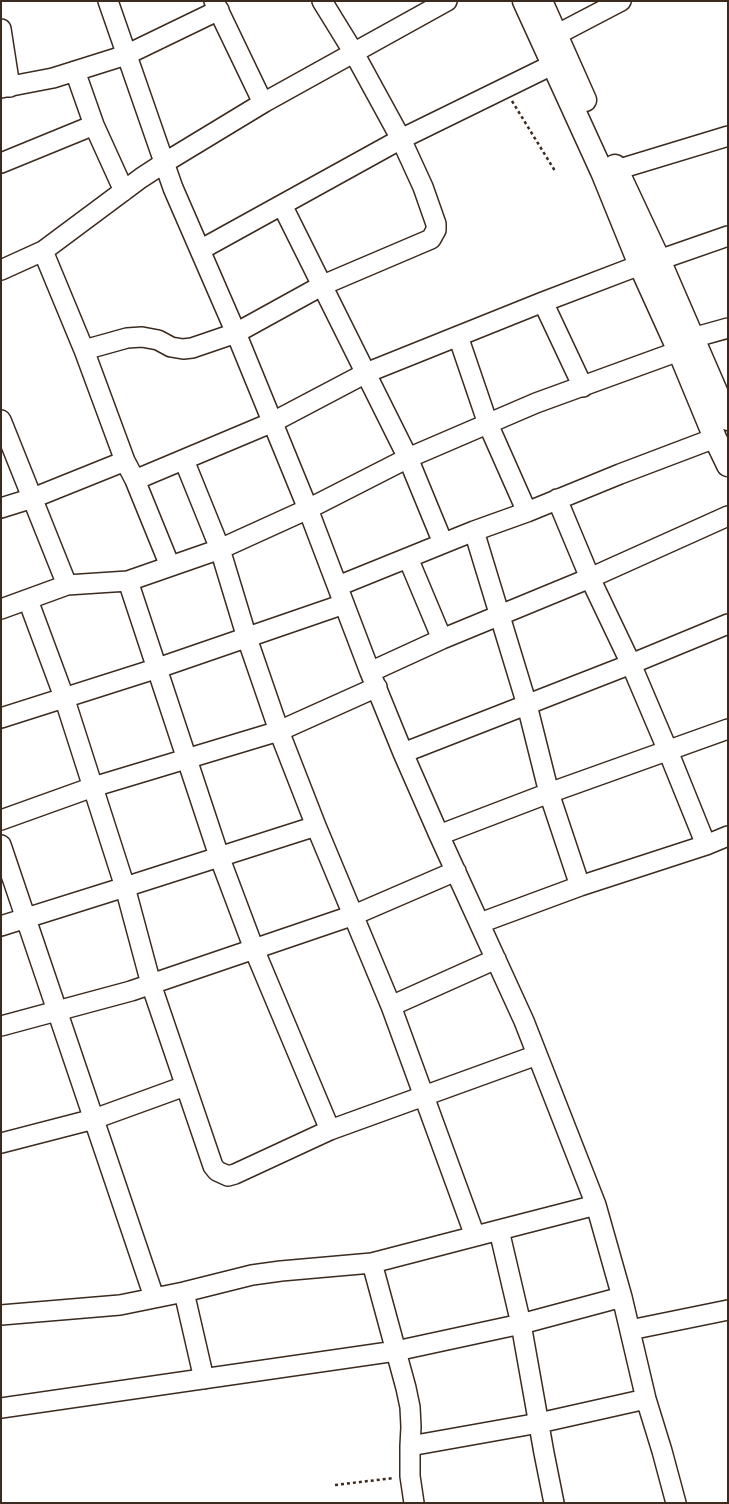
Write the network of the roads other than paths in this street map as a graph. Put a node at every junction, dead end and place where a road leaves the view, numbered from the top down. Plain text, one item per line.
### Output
1 (108, 1) edge
2 (322, 1) edge
3 (524, 1) edge
4 (541, 1) edge
5 (621, 1) edge
6 (436, 4) edge
7 (216, 6) edge
8 (1, 29) edge
9 (556, 35) junction
10 (354, 53) junction
11 (126, 55) junction
12 (552, 65) junction
13 (75, 71) junction
14 (6, 87) edge
15 (263, 103) junction
16 (94, 126) junction
17 (728, 136) edge
18 (401, 139) junction
19 (1, 163) edge
20 (164, 163) junction
21 (610, 172) junction
22 (124, 191) junction
23 (282, 205) junction
24 (728, 236) edge
25 (200, 250) junction
26 (43, 251) junction
27 (649, 262) junction
28 (1, 270) edge
29 (323, 285) junction
30 (543, 302) junction
31 (728, 328) edge
32 (236, 333) junction
33 (458, 336) junction
34 (686, 344) junction
35 (84, 350) junction
36 (366, 373) junction
37 (583, 387) junction
38 (728, 419) edge
39 (1, 420) edge
40 (273, 422) junction
41 (488, 424) junction
42 (715, 438) junction
43 (408, 458) junction
44 (184, 460) junction
45 (125, 461) junction
46 (728, 465) edge
47 (134, 480) junction
48 (33, 498) junction
49 (557, 500) junction
50 (1, 508) edge
51 (308, 509) junction
52 (527, 512) junction
53 (728, 516) edge
54 (474, 531) junction
55 (443, 543) junction
56 (220, 549) junction
57 (408, 558) junction
58 (170, 566) junction
59 (590, 578) junction
60 (128, 581) junction
61 (67, 585) junction
62 (338, 586) junction
63 (28, 600) junction
64 (344, 604) junction
65 (1, 609) edge
66 (500, 614) junction
67 (728, 624) edge
68 (247, 638) junction
69 (442, 639) junction
70 (630, 664) junction
71 (158, 668) junction
72 (373, 680) junction
73 (64, 697) junction
74 (528, 705) junction
75 (1, 718) edge
76 (728, 729) edge
77 (279, 731) junction
78 (668, 751) junction
79 (404, 752) junction
80 (186, 759) junction
81 (93, 788) junction
82 (549, 793) junction
83 (1, 820) edge
84 (316, 826) junction
85 (439, 835) junction
86 (728, 836) edge
87 (706, 844) junction
88 (1, 845) edge
89 (219, 856) junction
90 (456, 871) junction
91 (580, 886) junction
92 (125, 887) junction
93 (354, 915) junction
94 (25, 918) junction
95 (480, 923) junction
96 (1, 926) edge
97 (254, 949) junction
98 (496, 959) junction
99 (150, 984) junction
100 (391, 1006) junction
101 (58, 1011) junction
102 (1, 1026) edge
103 (537, 1055) junction
104 (185, 1086) junction
105 (424, 1096) junction
106 (94, 1118) junction
107 (330, 1130) junction
108 (1, 1143) edge
109 (596, 1205) junction
110 (499, 1230) junction
111 (475, 1236) junction
112 (372, 1263) junction
113 (184, 1292) junction
114 (154, 1297) junction
115 (622, 1297) junction
116 (728, 1310) edge
117 (1, 1315) edge
118 (521, 1324) junction
119 (630, 1330) junction
120 (396, 1351) junction
121 (204, 1379) junction
122 (646, 1399) junction
123 (1, 1408) edge
124 (539, 1423) junction
125 (410, 1446) junction
126 (414, 1503) edge
127 (554, 1503) edge
128 (676, 1503) edge

1 - 11 street
2 - 10 street
3 - 12 main road
4 - 9 main road
5 - 9 street
6 - 10 street
7 - 11 street
7 - 15 street
8 - 14 street
9 - 21 main road
10 - 15 street
10 - 18 street
11 - 13 street
11 - 20 street
12 - 18 street
12 - 21 main road
13 - 14 street
13 - 16 street
15 - 20 street
16 - 19 street
16 - 22 street
17 - 21 street
18 - 23 street
18 - 29 street
20 - 22 street
20 - 25 street
21 - 27 main road
22 - 26 street
23 - 25 street
23 - 29 street
24 - 27 street
25 - 32 street
26 - 28 street
26 - 35 street
27 - 30 street
27 - 34 main road
29 - 32 street
29 - 36 street
30 - 33 street
30 - 37 street
31 - 34 street
32 - 35 street
32 - 40 street
33 - 36 street
33 - 41 street
34 - 37 street
34 - 38 main road
34 - 42 main road
35 - 45 street
36 - 40 street
36 - 43 street
37 - 41 street
39 - 48 street
40 - 44 street
40 - 51 street
41 - 43 street
41 - 52 street
42 - 46 main road
42 - 49 street
43 - 51 street
43 - 55 street
44 - 47 street
44 - 56 street
45 - 47 street
45 - 48 street
47 - 58 street
48 - 50 street
48 - 61 street
49 - 52 street
49 - 59 street
51 - 56 street
51 - 62 street
52 - 54 street
53 - 59 street
54 - 55 street
54 - 66 street
55 - 57 street
56 - 58 street
56 - 68 street
57 - 62 street
57 - 69 street
58 - 60 street
59 - 66 street
59 - 70 street
60 - 61 street
60 - 71 street
61 - 63 street
62 - 64 street
63 - 65 street
63 - 73 street
64 - 68 street
64 - 72 street
66 - 69 street
66 - 74 street
67 - 70 street
68 - 71 street
68 - 77 street
69 - 72 street
70 - 74 street
70 - 78 street
71 - 73 street
71 - 80 street
72 - 77 street
72 - 79 street
73 - 75 street
73 - 81 street
74 - 79 street
74 - 82 street
76 - 78 street
77 - 80 street
77 - 84 street
78 - 82 street
78 - 87 street
79 - 85 street
80 - 81 street
80 - 89 street
81 - 83 street
81 - 92 street
82 - 85 street
82 - 91 street
84 - 89 street
84 - 93 street
85 - 90 street
86 - 87 street
87 - 91 street
88 - 94 street
89 - 92 street
89 - 97 street
90 - 93 street
90 - 95 street
91 - 95 street
92 - 94 street
92 - 99 street
93 - 97 street
93 - 100 street
94 - 96 street
94 - 101 street
95 - 98 street
97 - 99 street
97 - 107 street
98 - 100 street
98 - 103 street
99 - 101 street
99 - 104 street
100 - 105 street
101 - 102 street
101 - 106 street
103 - 105 street
103 - 109 street
104 - 106 street
104 - 107 street
105 - 107 street
105 - 111 street
106 - 108 street
106 - 114 street
109 - 110 street
109 - 115 street
110 - 111 street
110 - 118 street
111 - 112 street
112 - 113 street
112 - 120 street
113 - 114 street
113 - 121 street
114 - 117 street
115 - 118 street
115 - 119 street
116 - 119 street
118 - 120 street
118 - 124 street
119 - 122 street
120 - 121 street
120 - 125 street
121 - 123 street
122 - 124 street
122 - 128 street
124 - 125 street
124 - 127 street
125 - 126 street

